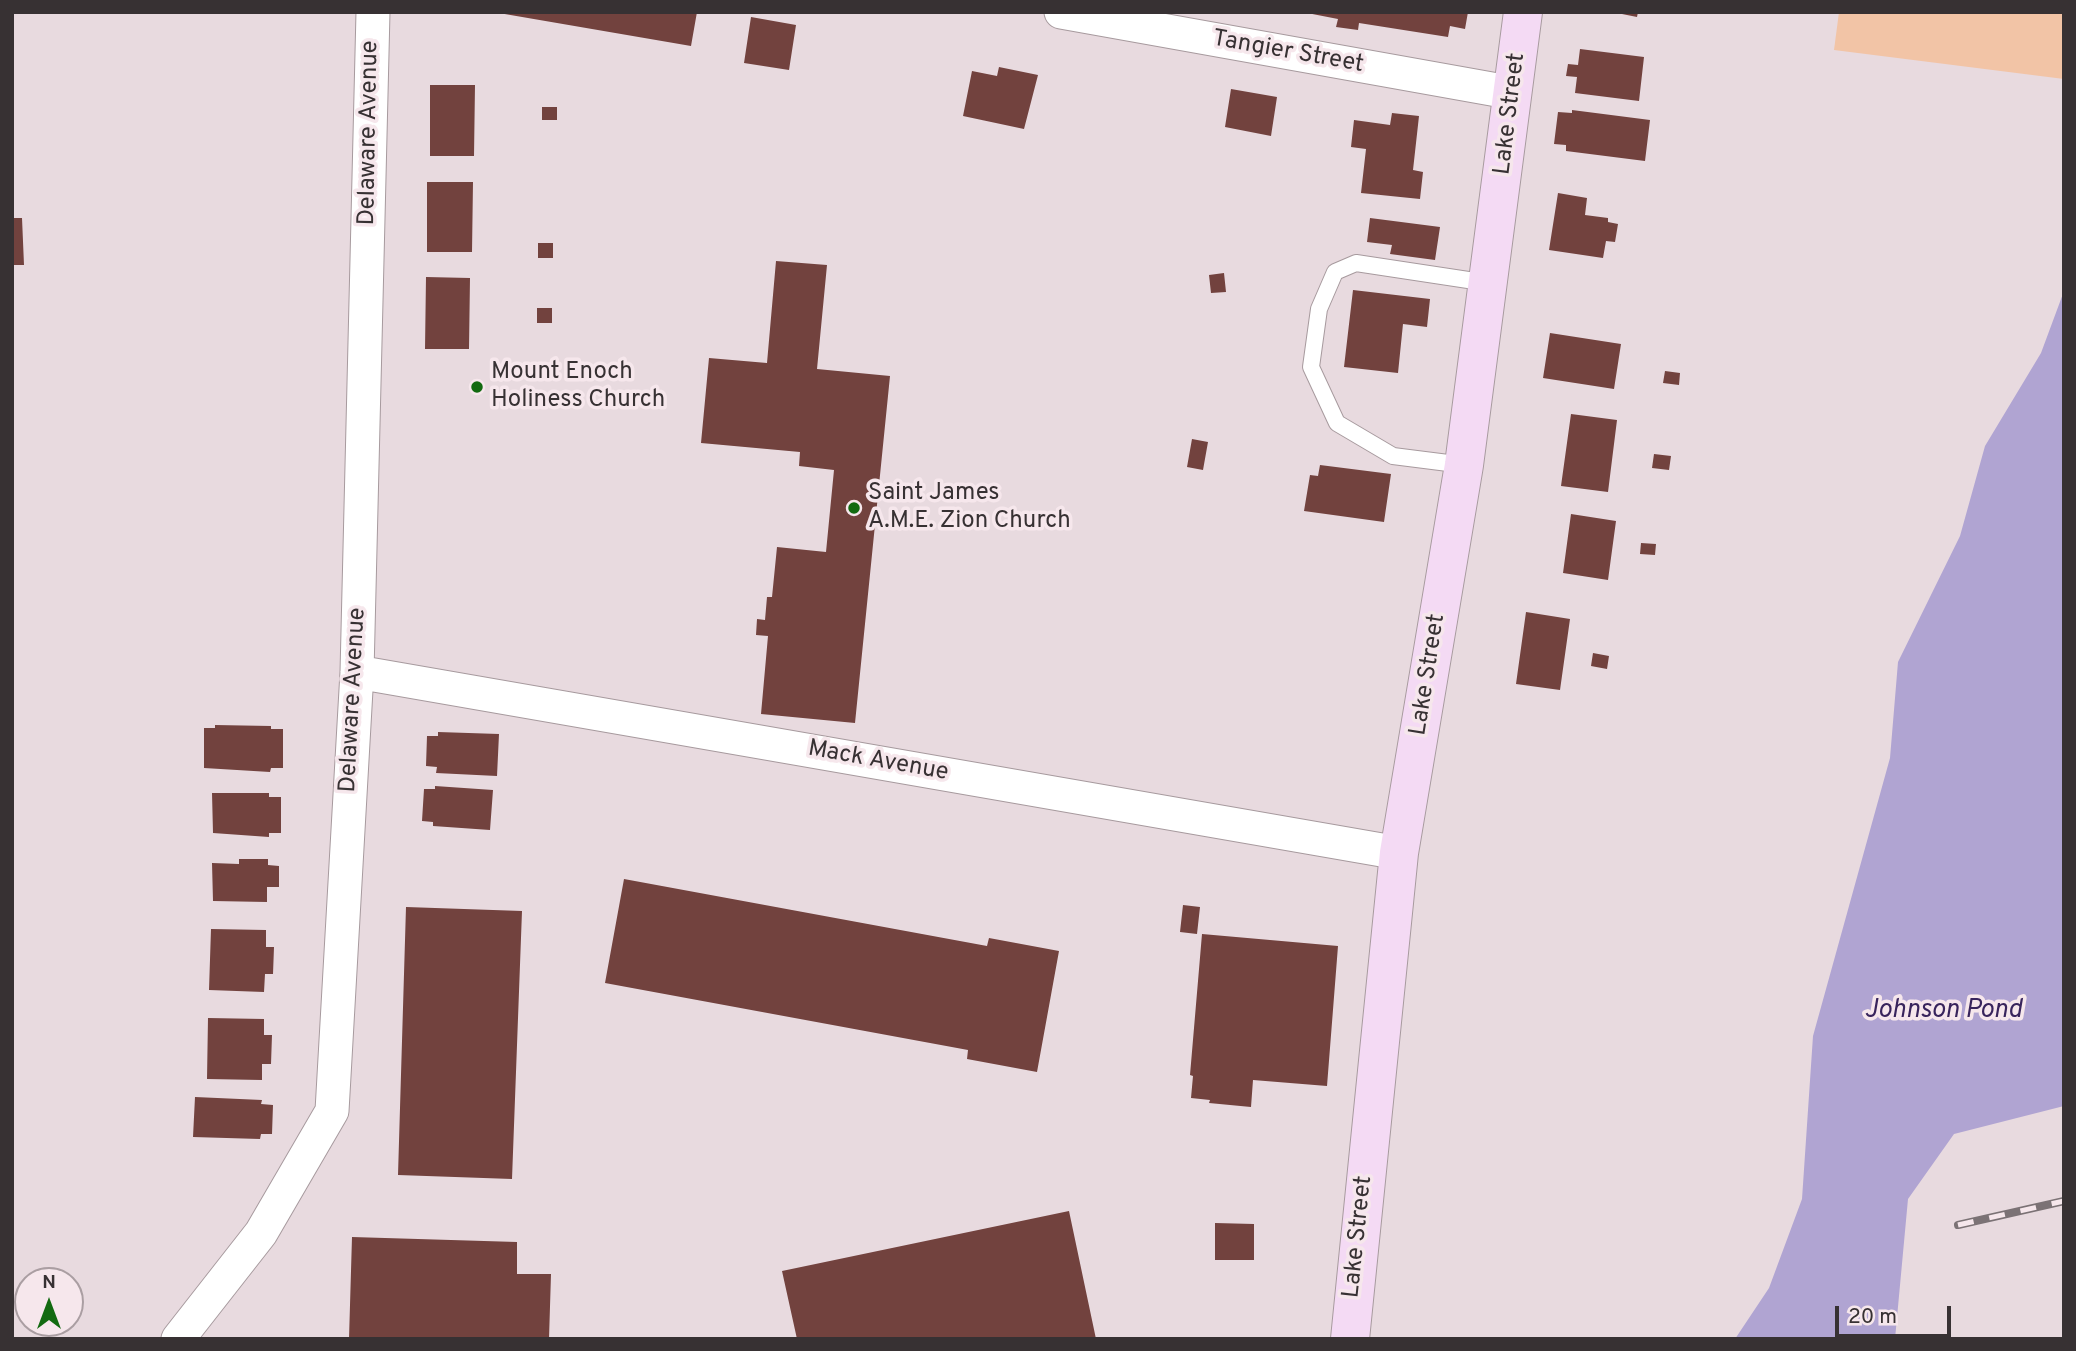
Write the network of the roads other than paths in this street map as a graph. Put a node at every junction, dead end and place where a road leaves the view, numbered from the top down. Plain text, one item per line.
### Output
1 (373, 12) edge
2 (1061, 12) edge
3 (1523, 12) edge
4 (1514, 93) junction
5 (1488, 283) junction
6 (1464, 465) junction
7 (357, 672) junction
8 (1399, 853) junction
9 (178, 1339) edge
10 (1350, 1339) edge

1 - 7 street, Delaware Avenue
2 - 4 street, Tangier Street
3 - 4 street, Lake Street
4 - 5 street, Lake Street
5 - 6 street, Lake Street
5 - 6 lane
6 - 8 street, Lake Street
7 - 8 street, Mack Avenue
7 - 9 street, Delaware Avenue
8 - 10 street, Lake Street

